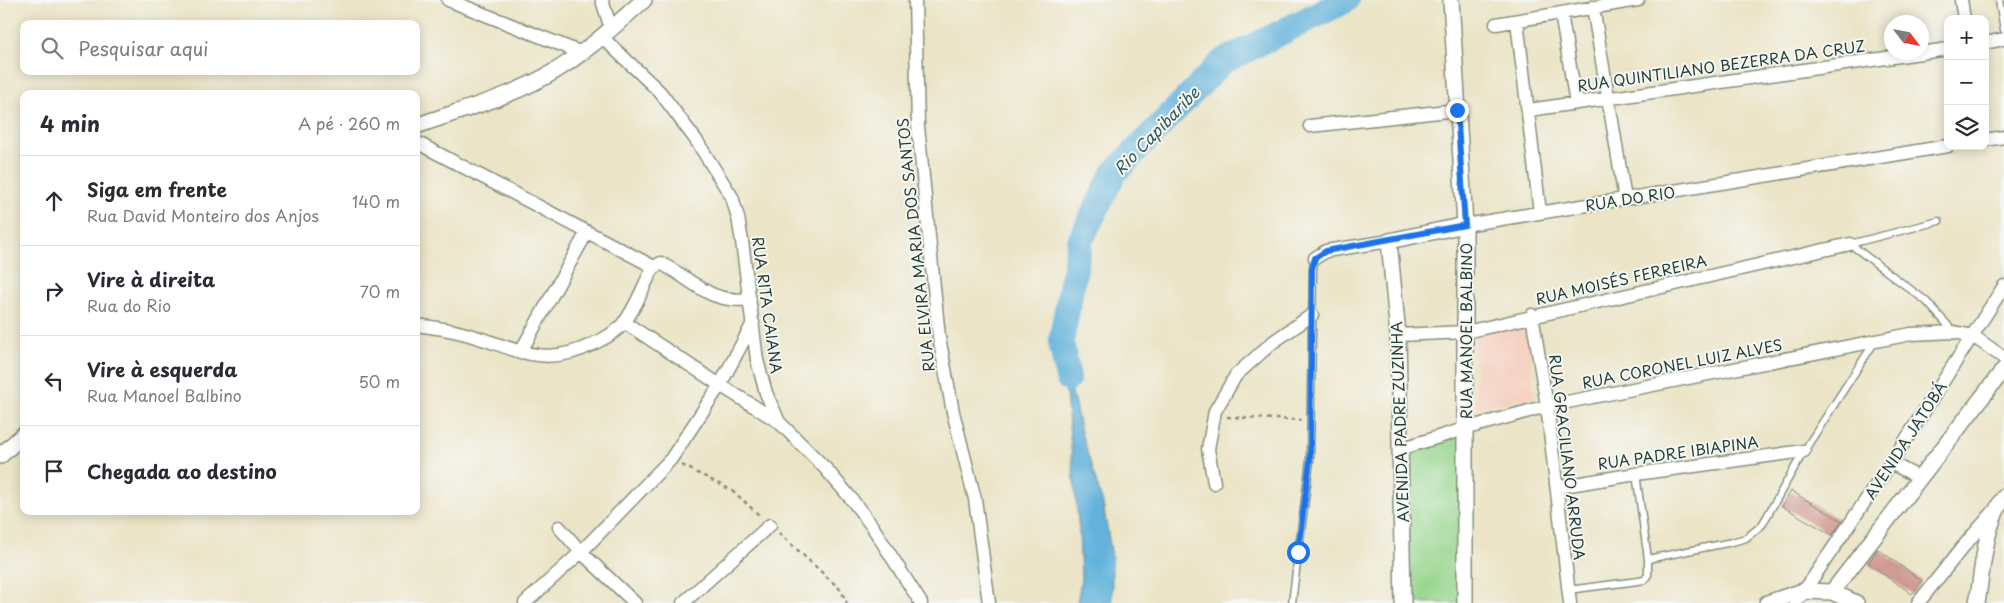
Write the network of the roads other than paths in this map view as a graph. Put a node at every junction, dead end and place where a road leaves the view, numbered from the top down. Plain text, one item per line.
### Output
1 (602, 0) edge
2 (644, 0) edge
3 (915, 0) edge
4 (1451, 0) edge
5 (1638, 0) edge
6 (1961, 0) edge
7 (1999, 0) edge
8 (454, 1) edge
9 (1593, 7) junction
10 (1562, 13) junction
11 (1963, 15) edge
12 (1517, 21) junction
13 (1496, 24) dead end
14 (2004, 30) edge
15 (607, 33) junction
16 (2004, 40) edge
17 (1989, 42) edge
18 (1944, 50) edge
19 (582, 53) junction
20 (1608, 97) junction
21 (1576, 103) junction
22 (1457, 110) junction
23 (1529, 110) junction
24 (420, 125) edge
25 (1310, 126) dead end
26 (2004, 137) edge
27 (1989, 139) edge
28 (420, 144) edge
29 (1944, 147) edge
30 (1625, 199) junction
31 (1540, 213) junction
32 (1938, 221) dead end
33 (1465, 225) junction
34 (587, 232) junction
35 (1389, 241) junction
36 (1850, 244) junction
37 (1315, 258) joint
38 (654, 266) junction
39 (2004, 286) edge
40 (750, 299) junction
41 (1312, 315) junction
42 (1532, 315) junction
43 (624, 322) junction
44 (753, 323) junction
45 (420, 326) edge
46 (1466, 332) junction
47 (1954, 332) junction
48 (1398, 335) junction
49 (1973, 336) junction
50 (1875, 342) junction
51 (520, 353) junction
52 (2004, 358) edge
53 (2004, 369) edge
54 (720, 386) junction
55 (1546, 406) junction
56 (779, 422) junction
57 (1464, 429) junction
58 (20, 438) edge
59 (1400, 449) junction
60 (1804, 451) junction
61 (0, 456) edge
62 (1891, 463) junction
63 (1636, 474) junction
64 (1920, 478) junction
65 (1214, 483) dead end
66 (1557, 487) junction
67 (2000, 503) edge
68 (770, 525) dead end
69 (559, 527) dead end
70 (581, 552) junction
71 (1648, 559) junction
72 (1568, 590) junction
73 (1800, 597) edge
74 (1827, 597) edge
75 (525, 603) edge
76 (635, 603) edge
77 (683, 603) edge
78 (921, 603) edge
79 (989, 603) edge
80 (1292, 603) edge
81 (1403, 603) edge
82 (1465, 603) edge
83 (1570, 603) edge
84 (1767, 603) edge
85 (1856, 603) edge
86 (1918, 603) edge
87 (1977, 603) edge

1 - 15 street
2 - 15 street
3 - 79 street, RUA ELVIRA MARIA DOS SANTOS
4 - 22 street, RUA MANOEL BALBINO
5 - 9 street
6 - 11 street
7 - 14 lane
8 - 19 street
9 - 10 street
9 - 20 street
10 - 12 street
10 - 21 street
12 - 13 street
12 - 23 street
15 - 19 street
15 - 40 street, RUA RITA CAIANA
16 - 17 street
18 - 20 street, RUA QUINTILIANO BEZERRA DA CRUZ
19 - 24 street
20 - 21 street, RUA QUINTILIANO BEZERRA DA CRUZ
20 - 30 street
21 - 23 street, RUA QUINTILIANO BEZERRA DA CRUZ
22 - 25 street
22 - 33 street, RUA MANOEL BALBINO
23 - 31 street
26 - 27 street
28 - 34 street
29 - 30 street, RUA DO RIO
30 - 31 street, RUA DO RIO
31 - 33 street, RUA DO RIO
32 - 36 lane
33 - 35 street, RUA DO RIO
33 - 46 street, RUA MANOEL BALBINO
34 - 38 street
34 - 51 street
35 - 37 street, RUA DO RIO
35 - 48 street, AVENIDA PADRE ZUZINHA
36 - 42 street, RUA MOISÉS FERREIRA
36 - 47 lane
37 - 41 lane
38 - 40 street
38 - 43 street
39 - 49 street, AVENIDA JATOBÁ
40 - 44 street, RUA RITA CAIANA
41 - 65 street
41 - 80 lane
42 - 46 street, RUA MOISÉS FERREIRA
42 - 55 street, RUA GRACILIANO ARRUDA
43 - 51 street
43 - 54 street
44 - 54 street
44 - 56 street, RUA RITA CAIANA
45 - 51 street
46 - 48 street, RUA MOISÉS FERREIRA
46 - 57 street, RUA MANOEL BALBINO
47 - 49 street, RUA CORONEL LUIZ ALVES
47 - 50 street, RUA CORONEL LUIZ ALVES
48 - 59 street, AVENIDA PADRE ZUZINHA
49 - 52 street
49 - 62 street, AVENIDA JATOBÁ
50 - 55 street, RUA CORONEL LUIZ ALVES
50 - 60 lane
53 - 64 street, AVENIDA JATOBÁ
54 - 56 street
54 - 70 street
55 - 57 street, RUA CORONEL LUIZ ALVES
55 - 66 street, RUA GRACILIANO ARRUDA
56 - 78 street, RUA RITA CAIANA
57 - 59 street, RUA CORONEL LUIZ ALVES
57 - 82 street, RUA MANOEL BALBINO
58 - 61 street
59 - 81 street, AVENIDA PADRE ZUZINHA
60 - 63 street, RUA PADRE IBIAPINA
60 - 71 lane
62 - 64 street
62 - 73 street, AVENIDA JATOBÁ
63 - 66 street, RUA PADRE IBIAPINA
63 - 71 lane
64 - 74 street, AVENIDA JATOBÁ
66 - 72 street, RUA GRACILIANO ARRUDA
67 - 86 street
67 - 87 street
68 - 77 street
69 - 70 street
70 - 75 street
70 - 76 street
71 - 72 lane
72 - 83 street, RUA GRACILIANO ARRUDA
73 - 74 street
73 - 84 street
74 - 85 street

